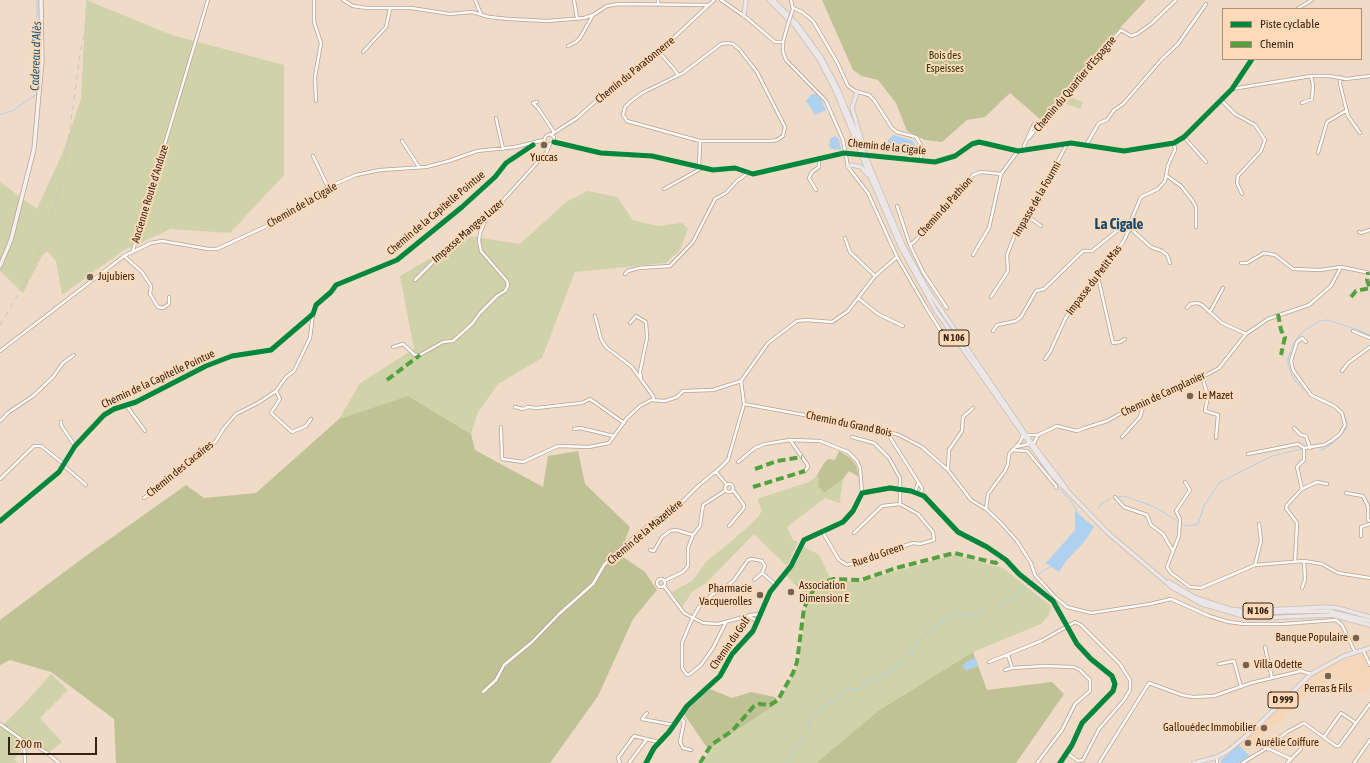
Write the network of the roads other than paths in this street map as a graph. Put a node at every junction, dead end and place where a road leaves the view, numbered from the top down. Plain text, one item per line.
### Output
1 (41, 0) edge
2 (208, 0) edge
3 (314, 0) edge
4 (343, 0) edge
5 (475, 0) edge
6 (574, 0) edge
7 (658, 0) edge
8 (714, 0) edge
9 (721, 0) edge
10 (746, 0) edge
11 (769, 0) edge
12 (773, 0) edge
13 (791, 0) edge
14 (1176, 0) edge
15 (1312, 0) edge
16 (658, 4) junction
17 (1206, 4) dead end
18 (709, 5) junction
19 (793, 8) junction
20 (1299, 8) edge
21 (390, 9) junction
22 (481, 14) junction
23 (593, 15) junction
24 (744, 16) junction
25 (577, 18) junction
26 (783, 42) junction
27 (568, 46) dead end
28 (363, 52) dead end
29 (659, 52) junction
30 (1251, 60) edge
31 (678, 75) junction
32 (1311, 76) junction
33 (1370, 76) edge
34 (1340, 77) junction
35 (1232, 89) junction
36 (857, 92) junction
37 (316, 101) dead end
38 (1222, 101) junction
39 (537, 102) dead end
40 (1302, 103) dead end
41 (1347, 110) junction
42 (496, 118) dead end
43 (1034, 124) dead end
44 (1360, 132) dead end
45 (553, 133) junction
46 (1184, 137) junction
47 (1029, 138) junction
48 (544, 140) junction
49 (402, 141) dead end
50 (700, 141) junction
51 (554, 142) junction
52 (1067, 143) junction
53 (1174, 143) junction
54 (532, 144) junction
55 (550, 144) junction
56 (1086, 144) junction
57 (503, 149) junction
58 (861, 149) junction
59 (1025, 150) junction
60 (1018, 151) junction
61 (844, 153) junction
62 (1318, 153) dead end
63 (313, 156) dead end
64 (819, 158) junction
65 (921, 160) junction
66 (866, 162) junction
67 (1206, 162) dead end
68 (419, 167) junction
69 (848, 167) junction
70 (700, 168) junction
71 (748, 173) junction
72 (1001, 174) junction
73 (1167, 176) junction
74 (328, 187) junction
75 (664, 189) dead end
76 (816, 190) dead end
77 (1242, 194) dead end
78 (897, 206) dead end
79 (884, 211) junction
80 (1026, 215) junction
81 (488, 216) junction
82 (1041, 226) dead end
83 (1130, 227) junction
84 (1196, 227) dead end
85 (1370, 230) edge
86 (1359, 232) dead end
87 (844, 238) dead end
88 (910, 245) junction
89 (133, 250) junction
90 (972, 255) dead end
91 (124, 256) junction
92 (897, 257) junction
93 (1170, 263) dead end
94 (1241, 263) dead end
95 (0, 266) edge
96 (1341, 268) junction
97 (1370, 273) edge
98 (625, 274) dead end
99 (875, 276) junction
100 (1098, 277) junction
101 (415, 280) dead end
102 (1224, 288) dead end
103 (169, 296) dead end
104 (858, 298) junction
105 (991, 298) dead end
106 (947, 308) dead end
107 (1187, 308) dead end
108 (1210, 312) junction
109 (313, 314) junction
110 (595, 316) dead end
111 (630, 323) dead end
112 (903, 326) dead end
113 (993, 331) dead end
114 (1352, 331) dead end
115 (1246, 334) junction
116 (1370, 338) edge
117 (1125, 339) dead end
118 (1306, 342) dead end
119 (949, 344) dead end
120 (393, 347) dead end
121 (1370, 347) edge
122 (0, 351) edge
123 (74, 355) dead end
124 (1045, 359) dead end
125 (1342, 371) dead end
126 (1202, 377) junction
127 (641, 379) junction
128 (741, 382) junction
129 (276, 391) junction
130 (654, 400) junction
131 (1144, 403) junction
132 (744, 404) junction
133 (126, 405) junction
134 (515, 407) dead end
135 (973, 408) dead end
136 (311, 419) dead end
137 (0, 421) edge
138 (61, 422) dead end
139 (624, 423) junction
140 (501, 427) dead end
141 (1294, 428) dead end
142 (574, 429) dead end
143 (145, 431) dead end
144 (886, 431) junction
145 (1024, 435) junction
146 (1038, 435) junction
147 (614, 436) junction
148 (852, 437) dead end
149 (1122, 437) dead end
150 (1216, 438) dead end
151 (790, 440) junction
152 (1031, 445) junction
153 (75, 446) junction
154 (1310, 448) junction
155 (1013, 449) junction
156 (1304, 449) junction
157 (1248, 454) dead end
158 (738, 462) dead end
159 (64, 464) junction
160 (948, 470) junction
161 (805, 471) dead end
162 (716, 472) junction
163 (0, 479) edge
164 (1185, 482) dead end
165 (918, 483) junction
166 (1327, 484) dead end
167 (86, 485) dead end
168 (727, 485) junction
169 (1056, 488) dead end
170 (901, 489) junction
171 (1302, 489) junction
172 (726, 490) junction
173 (733, 490) junction
174 (915, 492) junction
175 (862, 493) junction
176 (1346, 493) dead end
177 (921, 494) junction
178 (1114, 497) dead end
179 (144, 498) dead end
180 (900, 504) junction
181 (986, 509) junction
182 (1, 519) edge
183 (1370, 523) edge
184 (1259, 524) dead end
185 (729, 526) dead end
186 (822, 530) junction
187 (854, 533) dead end
188 (693, 535) junction
189 (1361, 536) dead end
190 (650, 550) dead end
191 (1173, 552) junction
192 (1304, 561) junction
193 (1295, 562) junction
194 (1256, 565) junction
195 (762, 573) junction
196 (1154, 573) junction
197 (1370, 578) edge
198 (754, 580) dead end
199 (664, 581) junction
200 (776, 584) junction
201 (664, 586) junction
202 (1302, 588) dead end
203 (1232, 612) junction
204 (755, 614) junction
205 (761, 614) junction
206 (746, 616) junction
207 (1370, 617) edge
208 (754, 618) junction
209 (692, 619) junction
210 (1370, 621) edge
211 (726, 622) junction
212 (758, 622) junction
213 (1370, 625) edge
214 (1067, 626) junction
215 (1265, 647) dead end
216 (1370, 648) edge
217 (1363, 650) junction
218 (1355, 652) junction
219 (1008, 655) junction
220 (989, 662) dead end
221 (1219, 664) dead end
222 (1370, 665) edge
223 (1012, 668) junction
224 (1005, 670) dead end
225 (1311, 674) junction
226 (1272, 678) junction
227 (1241, 687) junction
228 (483, 692) dead end
229 (1370, 704) edge
230 (1366, 710) junction
231 (647, 713) dead end
232 (1370, 713) edge
233 (680, 716) junction
234 (1356, 723) junction
235 (0, 724) edge
236 (675, 725) junction
237 (1324, 737) junction
238 (647, 739) junction
239 (1370, 740) edge
240 (24, 742) junction
241 (660, 743) junction
242 (1267, 748) junction
243 (1301, 749) dead end
244 (691, 750) dead end
245 (1066, 753) junction
246 (1218, 757) junction
247 (1291, 759) junction
248 (25, 763) edge
249 (59, 763) edge
250 (620, 763) edge
251 (629, 763) edge
252 (646, 763) edge
253 (1037, 763) edge
254 (1060, 763) edge
255 (1099, 763) edge
256 (1194, 763) edge
257 (1217, 763) edge
258 (1242, 763) edge
259 (1288, 763) edge
260 (1354, 763) edge

1 - 95 street
2 - 89 street, Ancienne Route d'Anduze
3 - 37 street
4 - 21 street
5 - 22 street
6 - 25 street
7 - 16 street
8 - 18 street, Chemin du Paratonnerre
9 - 24 street
10 - 24 main road
11 - 58 main road, N 106
12 - 58 main road, N 106
13 - 19 street
14 - 47 street, Chemin du Quartier d'Espagne
15 - 20 street
16 - 18 street
16 - 23 street
17 - 56 street
18 - 29 street, Chemin du Paratonnerre
19 - 26 street, bridge
19 - 36 street
21 - 22 street
21 - 28 street
22 - 25 street
23 - 25 street
23 - 27 street
24 - 26 street
26 - 61 street
29 - 31 street
29 - 45 street, Chemin du Paratonnerre
30 - 35 street, Chemin de la Cigale
31 - 50 street
31 - 50 street
32 - 34 street
32 - 35 street
32 - 40 street
33 - 34 street
34 - 41 street
35 - 38 street, Chemin de la Cigale
36 - 58 main road
36 - 65 street
38 - 46 street, Chemin de la Cigale
38 - 77 street
39 - 45 street
41 - 44 street
41 - 62 street
42 - 57 street
43 - 47 street
45 - 48 street, Chemin du Paratonnerre
45 - 51 street
46 - 53 street, Chemin de la Cigale
46 - 67 street
47 - 59 street
48 - 54 street, Chemin de la Cigale
48 - 55 street
49 - 68 street
50 - 70 street
51 - 55 street
51 - 70 street, Chemin de la Cigale
52 - 56 street, Chemin de la Cigale
52 - 59 street, Chemin de la Cigale
52 - 80 street, Impasse de la Fourmi
53 - 56 street, Chemin de la Cigale
53 - 73 street, Impasse du Petit Mas
54 - 57 street, Chemin de la Cigale
54 - 109 street, Chemin de la Capitelle Pointue
55 - 81 street, Impasse Mangea Luzer
57 - 68 street, Chemin de la Cigale
58 - 66 main road, N 106, bridge
59 - 60 street, Chemin de la Cigale
60 - 65 street, Chemin de la Cigale
60 - 72 street
61 - 64 street, Chemin de la Cigale
61 - 65 street, Chemin de la Cigale
61 - 69 street
63 - 74 street
64 - 71 street, Chemin de la Cigale
64 - 76 street
66 - 79 main road, N 106
66 - 145 main road, N 106
68 - 74 street, Chemin de la Cigale
69 - 79 main road
69 - 92 street
70 - 71 street, Chemin de la Cigale
70 - 75 street
71 - 98 street
72 - 88 street, Chemin du Pathion
72 - 90 street
73 - 83 street, Impasse du Petit Mas
73 - 84 street
74 - 89 street, Chemin de la Cigale
78 - 88 street, Chemin du Pathion
79 - 145 main road, N 106
80 - 82 street
80 - 105 street, Impasse de la Fourmi
81 - 101 street, Impasse Mangea Luzer
81 - 120 street
83 - 93 street
83 - 100 street, Impasse du Petit Mas
83 - 113 street
85 - 86 street
87 - 99 street
88 - 106 street, Chemin du Pathion
89 - 91 street, Ancienne Route d'Anduze
91 - 103 street
91 - 122 street, Ancienne Route d'Anduze
92 - 99 street
92 - 119 street
94 - 96 street
96 - 97 street
96 - 115 street, Chemin de Camplanier
99 - 104 street
100 - 117 street
100 - 124 street, Impasse du Petit Mas
102 - 108 street
104 - 112 street
104 - 128 street
107 - 108 street
108 - 115 street
109 - 129 street, Chemin des Cacaïres
109 - 133 street, Chemin de la Capitelle Pointue
110 - 127 street
111 - 127 street
114 - 116 street
115 - 126 street, Chemin de Camplanier
118 - 154 street
121 - 125 street
123 - 137 street
126 - 131 street, Chemin de Camplanier
126 - 150 street
127 - 130 street
128 - 130 street
128 - 132 street
129 - 136 street
129 - 179 street, Chemin des Cacaïres
130 - 139 street
131 - 146 street, Chemin de Camplanier
131 - 149 street
132 - 144 street, Chemin du Grand Bois
132 - 162 street, Chemin de la Mazetière
133 - 143 street
133 - 153 street, Chemin de la Capitelle Pointue
134 - 139 street
135 - 160 street
138 - 153 street
139 - 147 street
140 - 147 street
141 - 154 street
142 - 147 street
144 - 160 street, Chemin du Grand Bois
144 - 165 street
145 - 146 street, Chemin de Camplanier
145 - 152 main road, N 106
145 - 155 street
146 - 152 street
148 - 170 street
151 - 158 street
151 - 161 street
151 - 175 street
152 - 155 street
152 - 196 main road, N 106
153 - 159 street, Chemin de la Capitelle Pointue
154 - 156 street
155 - 169 street
155 - 181 street
156 - 157 street
156 - 171 street
159 - 163 street
159 - 167 street
159 - 182 street, Chemin de la Capitelle Pointue
160 - 181 street, Chemin du Grand Bois
162 - 168 street
162 - 228 street, Chemin de la Mazetière
164 - 191 street
165 - 174 street
165 - 177 street
166 - 171 street
168 - 172 street
168 - 173 street
170 - 174 street
170 - 175 street
170 - 180 street
171 - 193 street
172 - 173 street
172 - 188 street
173 - 185 street
174 - 177 street
175 - 186 street, Chemin du Golf
176 - 183 street
177 - 214 street
178 - 191 street
180 - 186 street, Rue du Green
180 - 187 street
181 - 218 street, Chemin du Grand Bois
183 - 189 street
184 - 194 street
186 - 200 street, Chemin du Golf
188 - 190 street
188 - 199 street
191 - 194 street
192 - 193 street
192 - 197 street
192 - 202 street
193 - 194 street
195 - 198 street
195 - 200 street
195 - 209 street
196 - 203 main road, N 106
196 - 207 main road, N 106
199 - 201 street
199 - 201 street
200 - 205 street, Chemin du Golf
201 - 209 street
203 - 210 main road, N 106
203 - 213 main road
204 - 205 street
204 - 206 street
204 - 208 street
205 - 212 street, Chemin du Golf
206 - 208 street
206 - 211 street
208 - 212 street
209 - 211 street
209 - 211 street
212 - 233 street, Chemin du Golf
214 - 219 street
214 - 245 street
214 - 245 street
215 - 226 street
216 - 217 main road, D 999
217 - 218 main road, D 999
217 - 222 street
218 - 225 main road, D 999
219 - 220 street
219 - 223 street
221 - 227 street
223 - 224 street
223 - 253 street
225 - 226 street
225 - 246 main road, D 999
226 - 227 street
227 - 255 street
229 - 230 street
230 - 232 street
230 - 234 street
231 - 236 street
233 - 236 street, Chemin du Golf
233 - 244 street
234 - 237 street
234 - 237 street
235 - 240 street
236 - 241 street, Chemin du Golf
237 - 242 street
238 - 241 street
238 - 250 street
238 - 251 street
239 - 260 street
240 - 248 street
240 - 249 street
241 - 252 street, Chemin du Golf
242 - 247 street
242 - 258 street
243 - 247 street
245 - 254 street
246 - 256 main road, D 999
246 - 257 street
247 - 259 street

